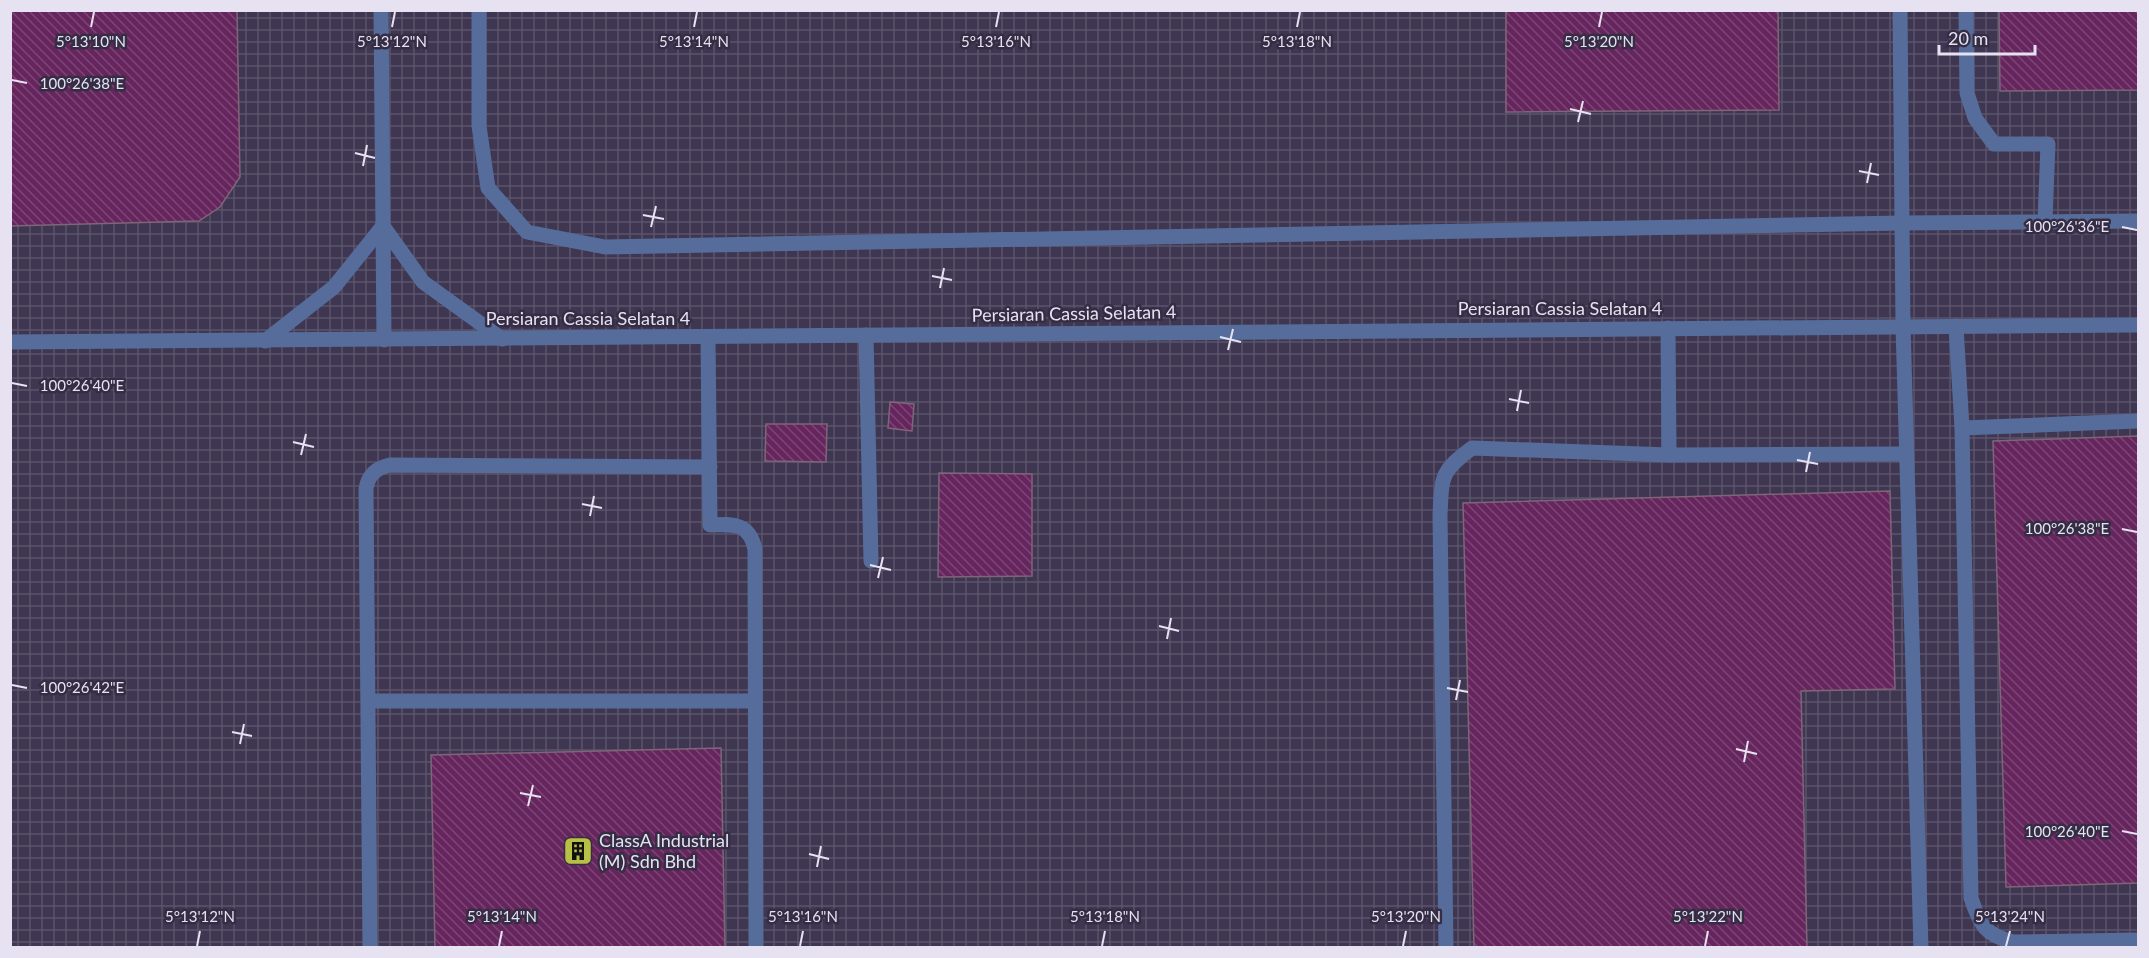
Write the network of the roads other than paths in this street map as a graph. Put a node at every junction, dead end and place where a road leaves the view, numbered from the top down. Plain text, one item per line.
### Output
1 (381, 10) edge
2 (478, 10) edge
3 (1900, 10) edge
4 (1966, 10) edge
5 (2045, 221) junction
6 (2139, 221) edge
7 (1902, 223) junction
8 (383, 226) junction
9 (2139, 324) edge
10 (1903, 326) junction
11 (1956, 326) junction
12 (1668, 328) junction
13 (866, 335) junction
14 (708, 338) junction
15 (502, 339) junction
16 (265, 340) junction
17 (384, 340) junction
18 (10, 342) edge
19 (2139, 421) edge
20 (1962, 428) junction
21 (1906, 454) junction
22 (1669, 455) junction
23 (710, 466) junction
24 (871, 561) dead end
25 (369, 701) junction
26 (754, 701) junction
27 (2139, 940) edge
28 (370, 948) edge
29 (756, 948) edge
30 (1446, 948) edge
31 (1921, 948) edge

1 - 8 street
2 - 7 street
3 - 7 street
4 - 5 street
5 - 6 street
5 - 7 street
7 - 10 street
8 - 15 street
8 - 16 street
8 - 17 street
9 - 11 street, Persiaran Cassia Selatan 4
10 - 11 street, Persiaran Cassia Selatan 4
10 - 12 street, Persiaran Cassia Selatan 4
10 - 21 street
11 - 20 street
12 - 13 street, Persiaran Cassia Selatan 4
12 - 22 street
13 - 14 street, Persiaran Cassia Selatan 4
13 - 24 street
14 - 15 street, Persiaran Cassia Selatan 4
14 - 23 street
15 - 17 street, Persiaran Cassia Selatan 4
16 - 17 street, Persiaran Cassia Selatan 4
16 - 18 street, Persiaran Cassia Selatan 4
19 - 20 street
20 - 27 street
21 - 22 street
21 - 31 street
22 - 30 street
23 - 25 street
23 - 26 street
25 - 26 street
25 - 28 street
26 - 29 street

